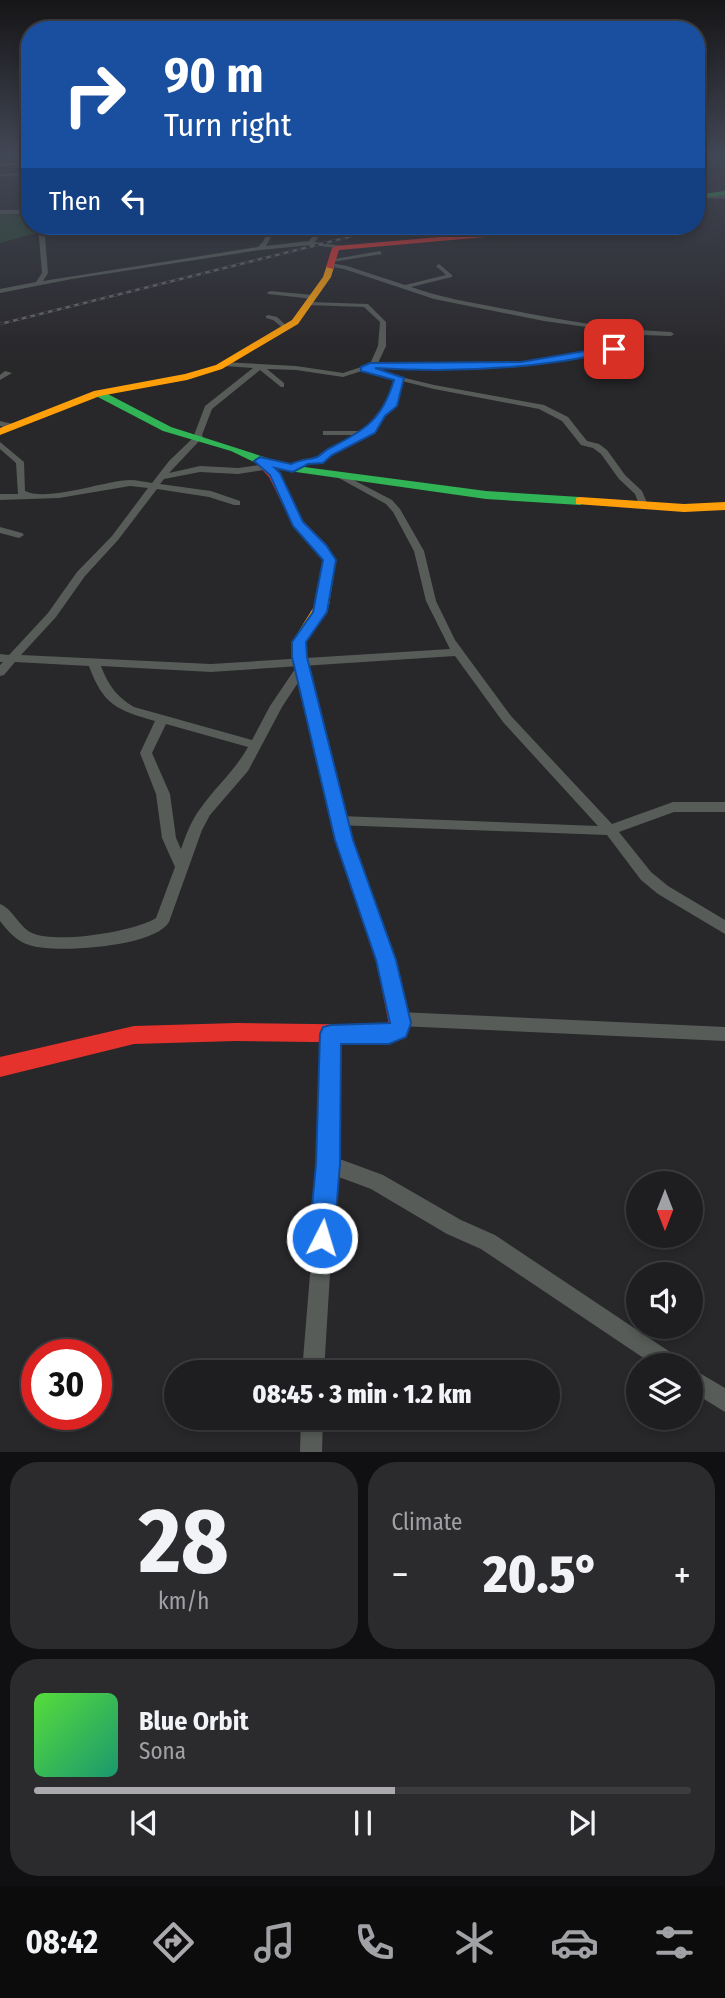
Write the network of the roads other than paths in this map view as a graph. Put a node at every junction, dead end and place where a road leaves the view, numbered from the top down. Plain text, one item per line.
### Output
1 (42, 235) edge
2 (265, 235) edge
3 (317, 235) edge
4 (485, 235) edge
5 (311, 243) junction
6 (369, 245) junction
7 (346, 247) junction
8 (260, 248) junction
9 (331, 262) junction
10 (439, 266) dead end
11 (39, 283) junction
12 (0, 284) edge
13 (400, 288) junction
14 (0, 291) edge
15 (270, 293) dead end
16 (311, 301) junction
17 (268, 317) dead end
18 (286, 328) junction
19 (671, 334) dead end
20 (627, 348) dead end
21 (249, 349) junction
22 (224, 364) junction
23 (373, 365) junction
24 (260, 366) junction
25 (364, 369) junction
26 (399, 378) junction
27 (281, 385) dead end
28 (99, 393) junction
29 (5, 428) edge
30 (326, 433) dead end
31 (364, 433) junction
32 (198, 437) junction
33 (0, 445) edge
34 (263, 464) junction
35 (293, 468) junction
36 (161, 477) junction
37 (341, 477) junction
38 (153, 488) junction
39 (28, 496) junction
40 (0, 497) edge
41 (237, 503) dead end
42 (643, 505) junction
43 (725, 506) edge
44 (0, 530) edge
45 (19, 535) dead end
46 (457, 652) junction
47 (6, 658) edge
48 (94, 664) junction
49 (301, 666) junction
50 (0, 672) edge
51 (161, 721) junction
52 (256, 745) junction
53 (725, 807) edge
54 (340, 821) junction
55 (610, 830) junction
56 (181, 865) junction
57 (0, 910) edge
58 (725, 928) edge
59 (400, 1018) junction
60 (331, 1034) junction
61 (725, 1034) edge
62 (0, 1067) edge
63 (328, 1164) junction
64 (654, 1353) edge
65 (314, 1360) edge
66 (703, 1386) edge
67 (725, 1401) edge
68 (312, 1430) edge
69 (311, 1452) edge

1 - 11 street
2 - 8 street
3 - 5 street
4 - 6 street
5 - 7 street
5 - 8 street
6 - 7 street
6 - 9 street
7 - 9 street
8 - 11 street
9 - 13 street
9 - 16 street
10 - 13 street
11 - 12 street
11 - 14 street
13 - 19 street
15 - 16 street
16 - 18 street
16 - 23 street
17 - 18 street
18 - 21 street
20 - 23 street
21 - 22 street
21 - 24 street
22 - 24 street
22 - 28 street
23 - 25 street
24 - 25 street
24 - 27 street
24 - 32 street
25 - 26 street
26 - 31 street
26 - 42 street
28 - 29 street
28 - 32 street
30 - 31 street
31 - 35 street
32 - 34 street
32 - 36 street
33 - 39 street
34 - 35 street
34 - 36 street
34 - 49 street
35 - 37 street
36 - 38 street
37 - 42 street
37 - 46 street
38 - 39 street
38 - 41 street
38 - 47 street
39 - 40 street
42 - 43 street
44 - 45 street
46 - 49 street
46 - 55 street
47 - 48 street
47 - 50 street
48 - 49 street
48 - 51 street
49 - 52 street
49 - 54 street
51 - 52 street
51 - 56 street
52 - 56 street
53 - 55 street
54 - 55 street
54 - 59 street
55 - 58 street
56 - 57 street
59 - 60 street
59 - 61 street
60 - 62 street
60 - 63 street
63 - 64 street
63 - 65 street
66 - 67 street
68 - 69 street

